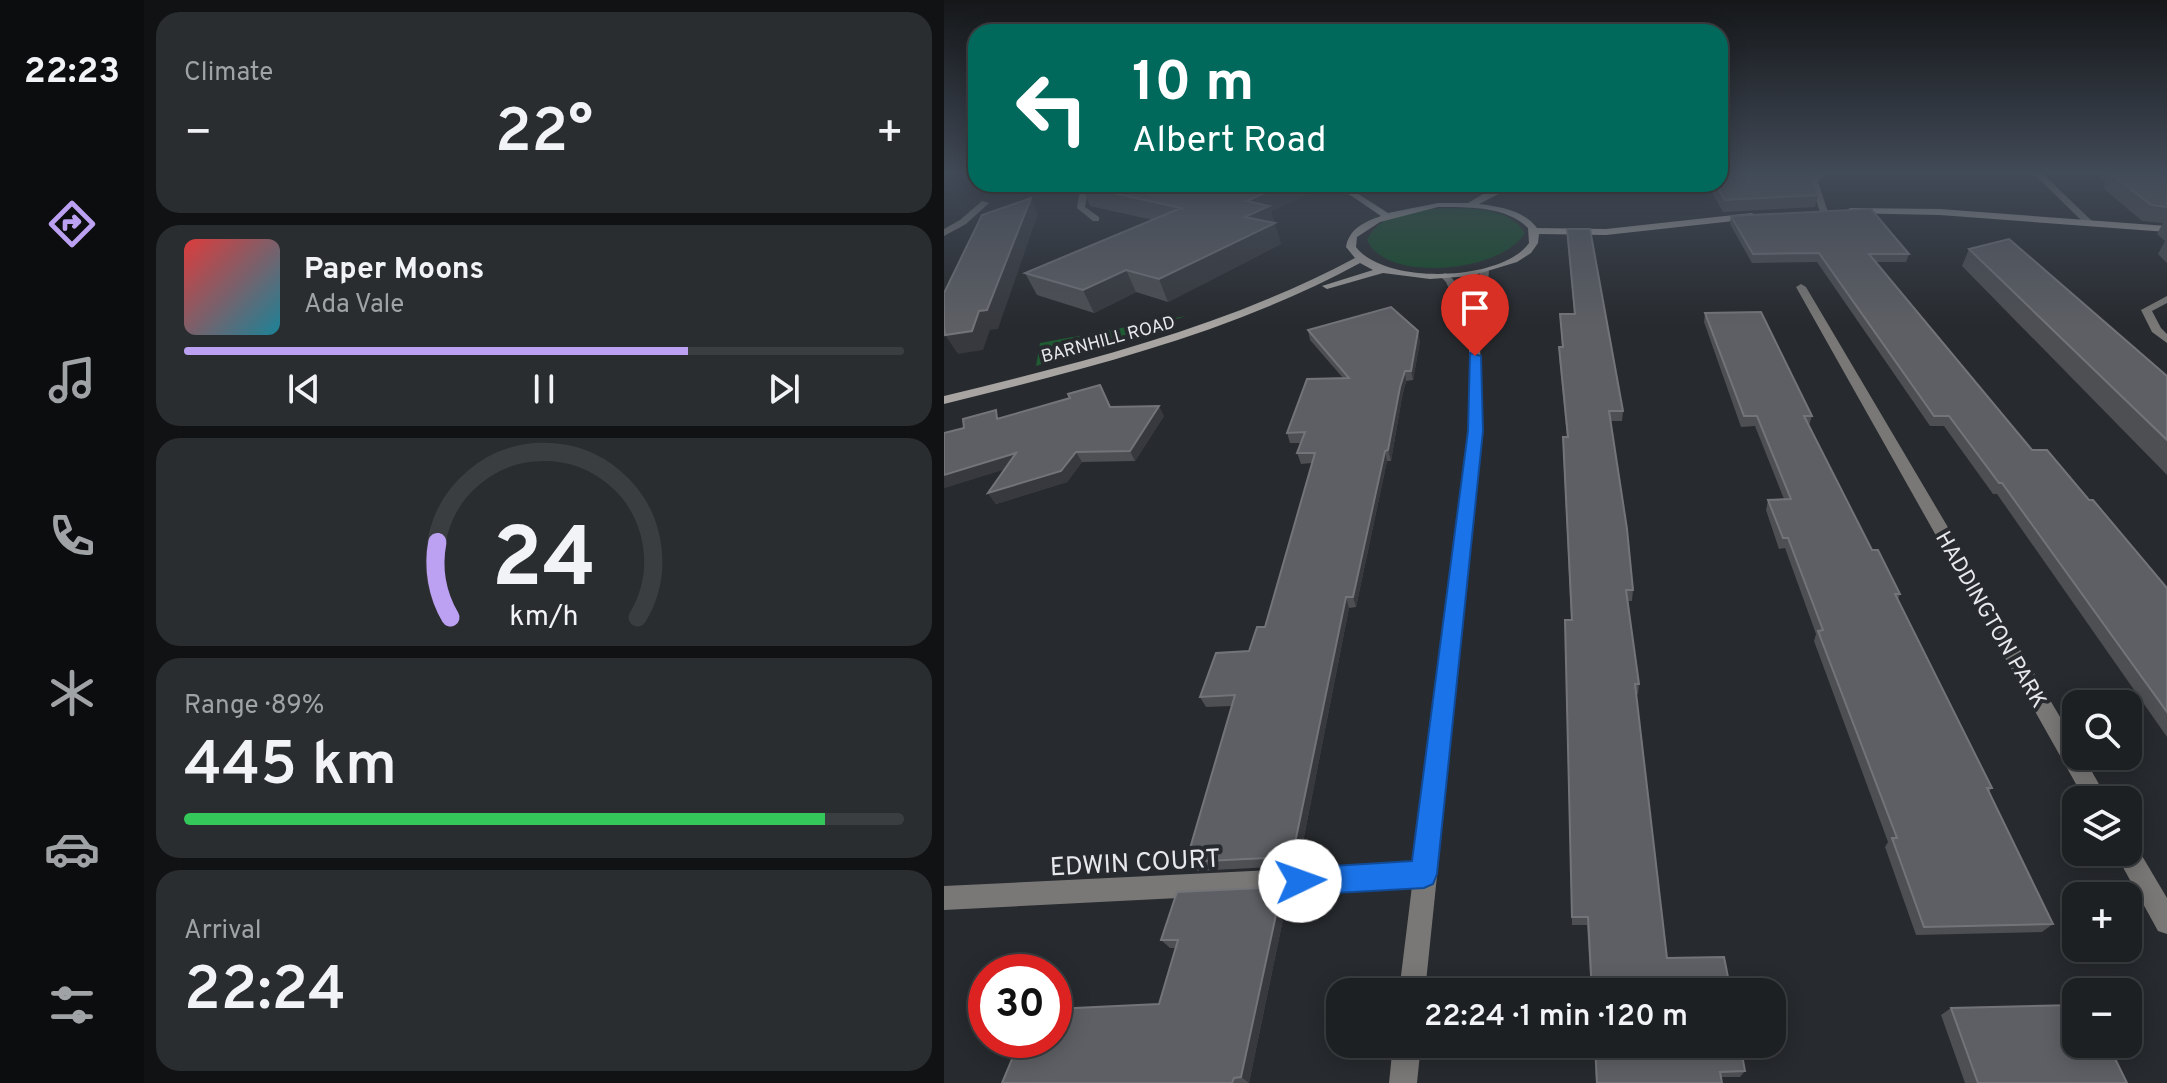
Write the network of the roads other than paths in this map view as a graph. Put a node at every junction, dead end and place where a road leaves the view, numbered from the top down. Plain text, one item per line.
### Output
1 (1370, 225) edge
2 (1528, 225) edge
3 (1676, 225) edge
4 (2109, 225) edge
5 (2167, 229) edge
6 (1534, 231) junction
7 (1606, 232) junction
8 (1534, 243) junction
9 (1361, 259) junction
10 (1383, 270) junction
11 (1484, 271) junction
12 (1445, 276) junction
13 (1801, 287) dead end
14 (2167, 299) edge
15 (1278, 301) junction
16 (1474, 316) junction
17 (2167, 340) edge
18 (944, 400) edge
19 (2089, 786) edge
20 (2135, 866) edge
21 (1424, 874) junction
22 (944, 898) edge
23 (2167, 922) edge
24 (1413, 978) edge
25 (1406, 1058) edge
26 (1403, 1083) edge

1 - 9 main road
2 - 6 main road
3 - 7 main road
4 - 5 main road
6 - 7 main road
6 - 8 main road
7 - 8 main road
8 - 11 main road
9 - 10 main road
9 - 15 main road, BARNHILL ROAD
10 - 12 main road
10 - 15 main road, BARNHILL ROAD
11 - 12 main road
11 - 16 street
12 - 16 street
13 - 19 street, HADDINGTON PARK
14 - 17 street
15 - 18 main road, BARNHILL ROAD
16 - 21 street
20 - 23 street
21 - 22 street, EDWIN COURT
21 - 24 street
25 - 26 street

